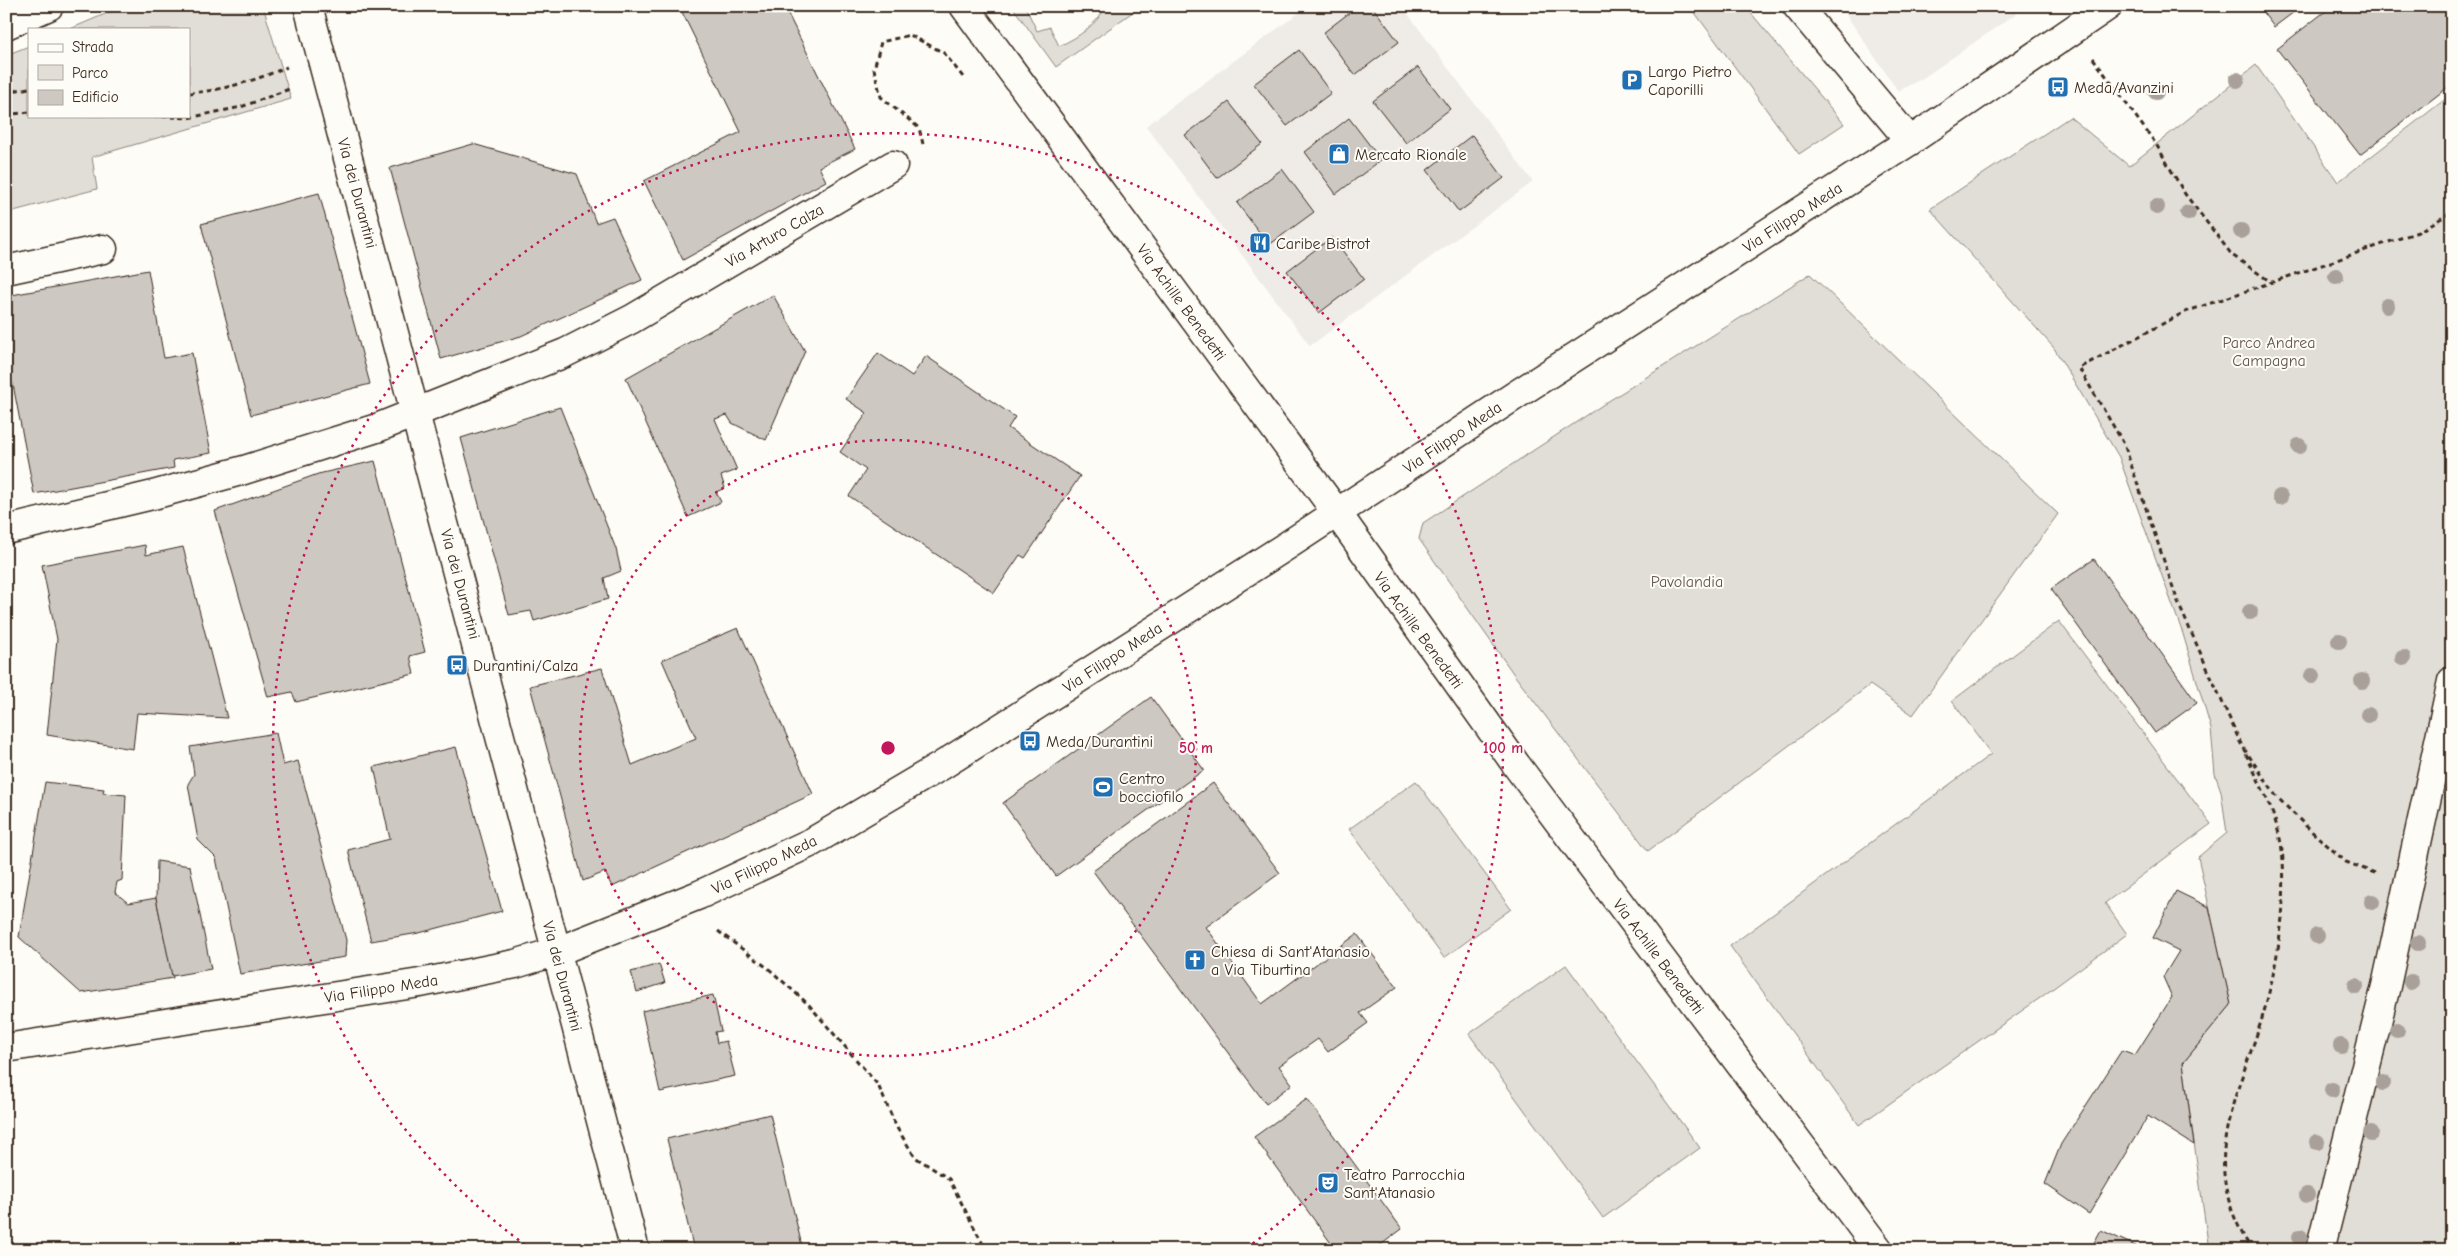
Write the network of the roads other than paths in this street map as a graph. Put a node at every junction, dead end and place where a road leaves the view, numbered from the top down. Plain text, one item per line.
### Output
1 (48, 6) edge
2 (308, 6) edge
3 (964, 6) edge
4 (1797, 6) edge
5 (2108, 6) edge
6 (6, 25) edge
7 (1910, 141) junction
8 (893, 165) road end
9 (103, 249) dead end
10 (6, 270) edge
11 (416, 412) junction
12 (1337, 513) junction
13 (6, 530) edge
14 (2452, 681) edge
15 (558, 952) junction
16 (6, 1048) edge
17 (636, 1250) edge
18 (1879, 1250) edge
19 (2320, 1250) edge

1 - 6 street
2 - 11 street, Via dei Durantini
3 - 12 street, Via Achille Benedetti
4 - 7 street
5 - 7 street, Via Filippo Meda
7 - 12 street, Via Filippo Meda
8 - 11 street, Via Arturo Calza
9 - 10 street
11 - 13 street, Via Arturo Calza
11 - 15 street, Via dei Durantini
12 - 15 street, Via Filippo Meda
12 - 18 street, Via Achille Benedetti
14 - 19 street
15 - 16 street, Via Filippo Meda
15 - 17 street, Via dei Durantini

